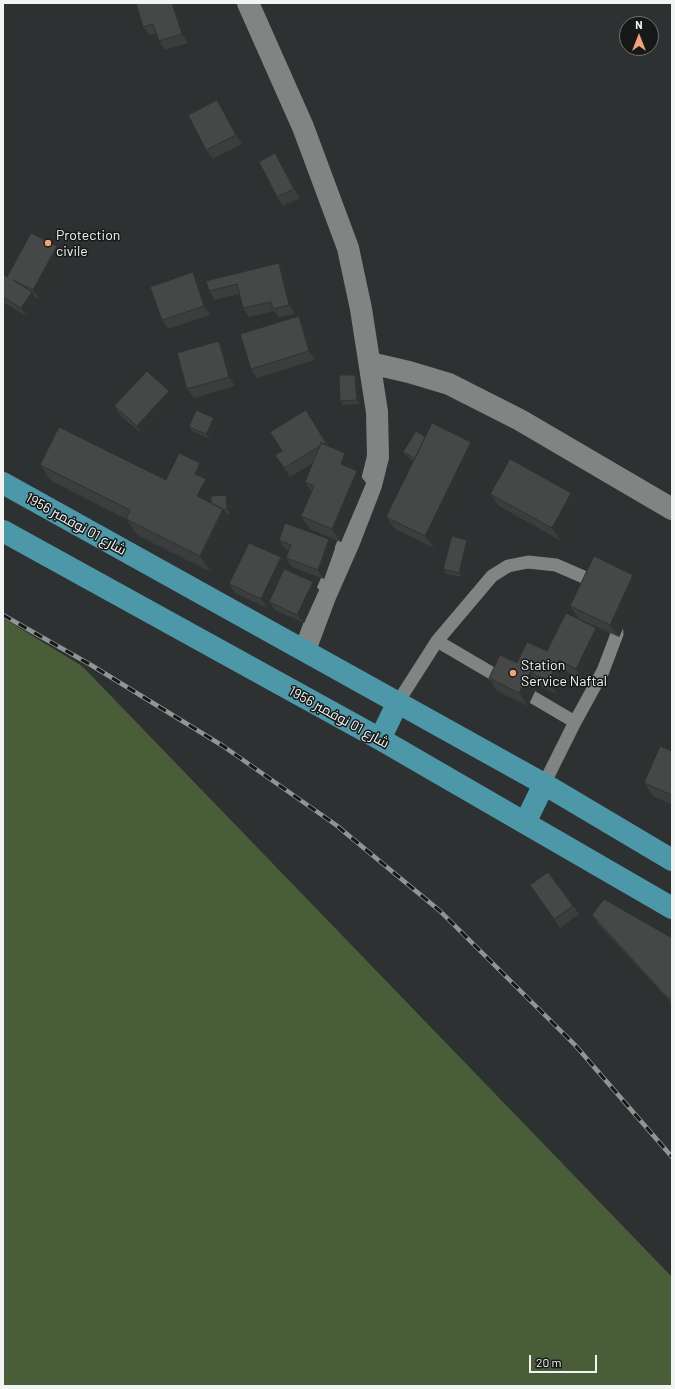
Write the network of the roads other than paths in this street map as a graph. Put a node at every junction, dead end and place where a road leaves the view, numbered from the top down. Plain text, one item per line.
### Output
1 (248, 3) edge
2 (370, 363) junction
3 (3, 483) edge
4 (672, 508) edge
5 (3, 531) edge
6 (438, 641) junction
7 (305, 650) junction
8 (398, 702) junction
9 (575, 722) junction
10 (380, 739) junction
11 (544, 784) junction
12 (525, 823) junction
13 (672, 860) edge
14 (672, 908) edge

1 - 2 street
2 - 4 street
2 - 7 street
3 - 7 main road, شارع 01 نوفمبر 1956
5 - 10 main road, شارع 01 نوفمبر 1956
6 - 8 lane
6 - 9 lane
6 - 9 lane
7 - 8 main road, شارع 01 نوفمبر 1956
8 - 10 main road
8 - 11 main road, شارع 01 نوفمبر 1956
9 - 11 lane
10 - 12 main road, شارع 01 نوفمبر 1956
11 - 12 main road
11 - 13 main road, شارع 01 نوفمبر 1956
12 - 14 main road, شارع 01 نوفمبر 1956

